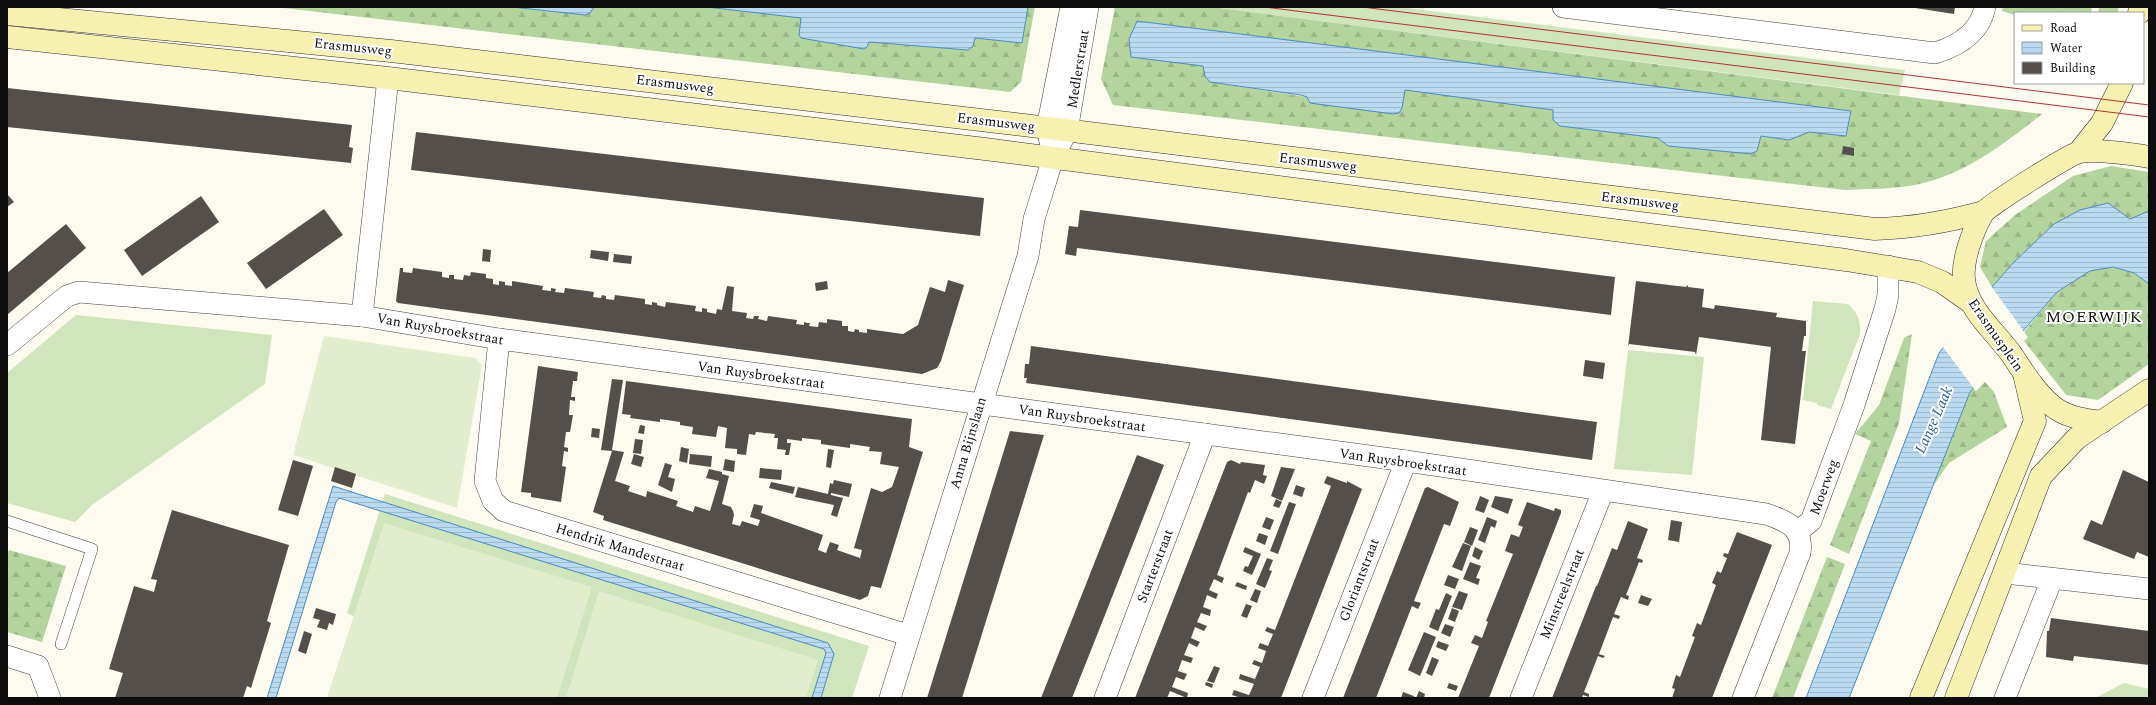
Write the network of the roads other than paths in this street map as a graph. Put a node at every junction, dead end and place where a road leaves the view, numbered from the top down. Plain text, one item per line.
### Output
1 (1071, 7) edge
2 (1088, 7) edge
3 (1563, 7) edge
4 (1985, 7) edge
5 (7, 14) edge
6 (7, 37) edge
7 (388, 78) junction
8 (2122, 84) edge
9 (1057, 130) junction
10 (2079, 152) junction
11 (2149, 157) edge
12 (1053, 158) junction
13 (1983, 212) junction
14 (1888, 266) junction
15 (1969, 301) junction
16 (362, 316) junction
17 (499, 339) junction
18 (7, 345) edge
19 (2025, 378) junction
20 (2149, 390) edge
21 (980, 404) junction
22 (2102, 422) junction
23 (1205, 434) junction
24 (1406, 461) junction
25 (1603, 491) junction
26 (7, 521) edge
27 (1798, 532) junction
28 (2005, 573) junction
29 (2052, 579) junction
30 (2149, 589) edge
31 (908, 635) junction
32 (61, 644) dead end
33 (7, 656) edge
34 (50, 698) edge
35 (890, 698) edge
36 (1105, 698) edge
37 (1313, 698) edge
38 (1521, 698) edge
39 (1743, 698) edge
40 (1921, 698) edge
41 (1956, 698) edge
42 (2005, 698) edge

1 - 9 street, Medlerstraat
2 - 9 street, Medlerstraat
3 - 4 street
5 - 9 main road, Erasmusweg
6 - 7 main road, Erasmusweg
7 - 12 main road, Erasmusweg
7 - 16 street, Van Ruysbroekstraat
8 - 10 main road
9 - 12 street, Anna Bijnslaan
9 - 13 main road, Erasmusweg
10 - 11 main road
10 - 13 main road
12 - 14 main road, Erasmusweg
12 - 21 street, Anna Bijnslaan
13 - 15 main road, Erasmusplein
14 - 15 main road, Erasmusweg
14 - 27 street, Moerweg
15 - 19 main road, Erasmusplein
16 - 17 street, Van Ruysbroekstraat
16 - 18 street, Van Ruysbroekstraat
17 - 21 street, Van Ruysbroekstraat
17 - 31 street, Hendrik Mandestraat
19 - 22 main road, Erasmusplein
19 - 40 main road
20 - 22 main road
21 - 23 street, Van Ruysbroekstraat
21 - 31 street, Anna Bijnslaan
22 - 28 main road
23 - 24 street, Van Ruysbroekstraat
23 - 36 street, Starterstraat
24 - 25 street, Van Ruysbroekstraat
24 - 37 street, Gloriantstraat
25 - 27 street, Van Ruysbroekstraat
25 - 38 street, Minstreelstraat
26 - 32 lane
27 - 39 street
28 - 29 street
28 - 41 main road
29 - 30 street
29 - 42 street
31 - 35 street, Anna Bijnslaan
33 - 34 street

